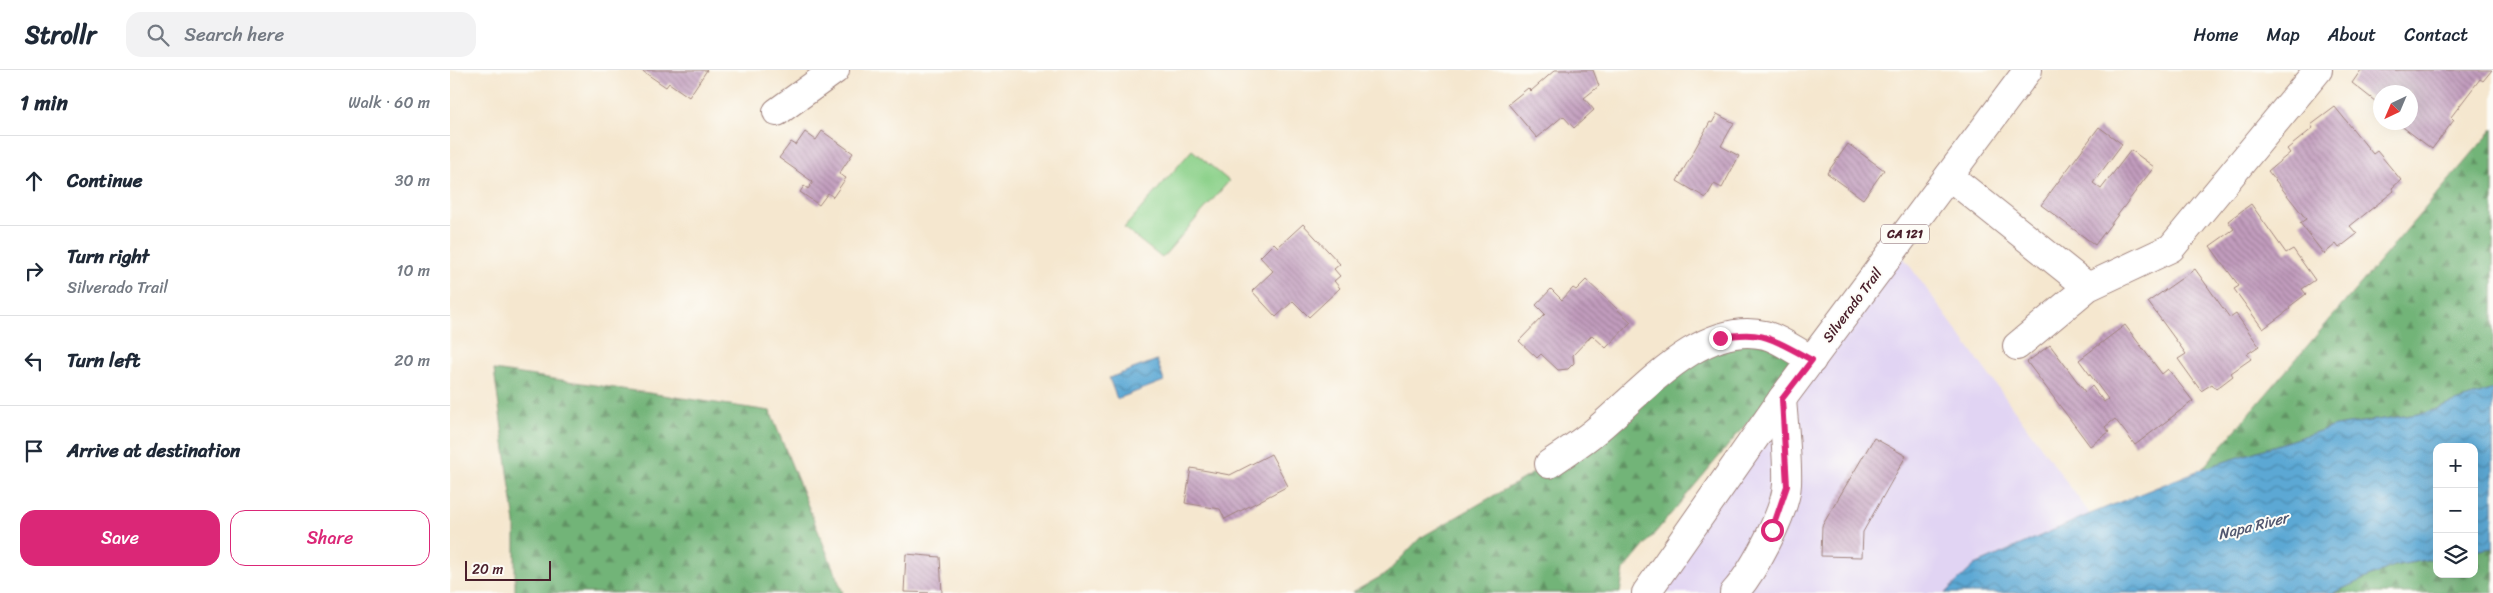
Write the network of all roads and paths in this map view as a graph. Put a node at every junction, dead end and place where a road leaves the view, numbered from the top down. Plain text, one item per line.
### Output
1 (835, 70) edge
2 (2028, 70) edge
3 (2318, 70) edge
4 (777, 112) dead end
5 (1949, 176) junction
6 (2088, 287) junction
7 (2017, 346) dead end
8 (1812, 360) junction
9 (1782, 399) junction
10 (1549, 464) dead end
11 (1646, 593) edge
12 (1734, 593) edge

1 - 4 main road
2 - 5 main road, Silverado Trail / CA 121
3 - 6 main road
5 - 6 main road
5 - 8 main road, Silverado Trail / CA 121
6 - 7 main road
8 - 9 main road, Silverado Trail / CA 121
8 - 10 main road
9 - 11 main road, Silverado Trail / CA 121
9 - 12 main road

